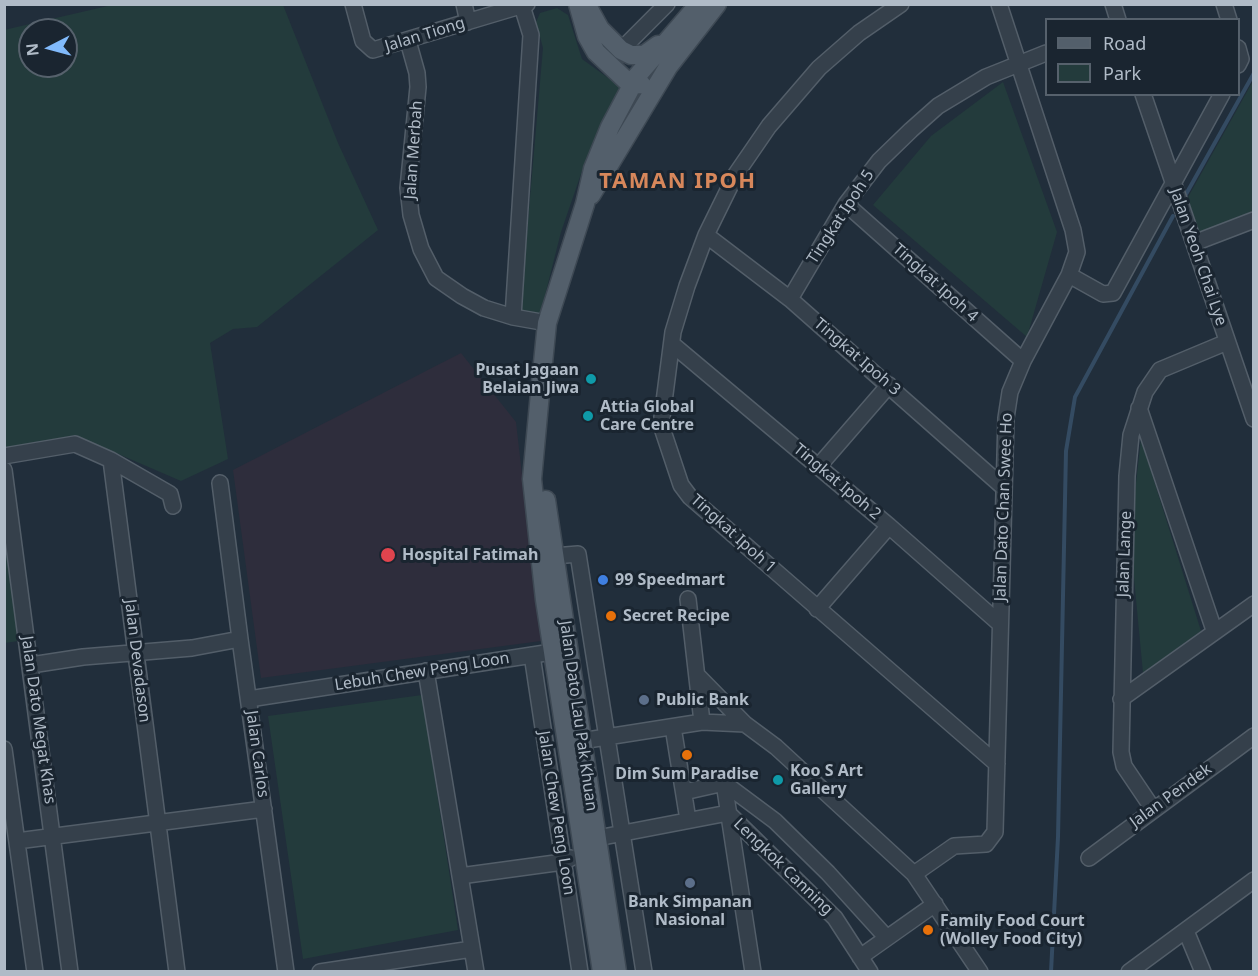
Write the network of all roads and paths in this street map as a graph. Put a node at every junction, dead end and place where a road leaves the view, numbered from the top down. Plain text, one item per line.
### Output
1 (353, 4) edge
2 (464, 4) edge
3 (666, 4) edge
4 (901, 4) edge
5 (999, 4) edge
6 (525, 5) edge
7 (585, 6) edge
8 (708, 9) edge
9 (468, 22) junction
10 (666, 40) junction
11 (408, 41) junction
12 (621, 51) junction
13 (1045, 54) edge
14 (1019, 63) junction
15 (636, 82) junction
16 (1144, 96) edge
17 (1221, 96) edge
18 (606, 173) junction
19 (1174, 185) junction
20 (585, 204) junction
21 (846, 204) junction
22 (1254, 220) edge
23 (706, 235) junction
24 (1194, 243) junction
25 (1069, 275) junction
26 (790, 299) junction
27 (513, 317) junction
28 (547, 323) junction
29 (1227, 342) junction
30 (672, 344) junction
31 (1023, 361) junction
32 (889, 385) junction
33 (1139, 408) junction
34 (1254, 419) edge
35 (4, 456) edge
36 (111, 460) junction
37 (536, 461) junction
38 (818, 467) junction
39 (4, 470) edge
40 (220, 483) dead end
41 (1003, 487) junction
42 (173, 506) dead end
43 (890, 526) junction
44 (554, 556) junction
45 (688, 599) dead end
46 (1254, 604) edge
47 (817, 609) junction
48 (564, 615) junction
49 (999, 623) junction
50 (1214, 630) junction
51 (240, 639) junction
52 (552, 652) junction
53 (137, 654) junction
54 (532, 656) junction
55 (31, 665) junction
56 (426, 671) junction
57 (697, 675) junction
58 (249, 699) junction
59 (1121, 699) junction
60 (560, 712) junction
61 (702, 722) junction
62 (745, 724) junction
63 (673, 727) junction
64 (1254, 736) edge
65 (608, 737) junction
66 (581, 741) junction
67 (4, 749) edge
68 (997, 764) junction
69 (724, 783) junction
70 (684, 792) junction
71 (264, 809) junction
72 (1153, 809) junction
73 (728, 813) junction
74 (688, 820) junction
75 (158, 823) junction
76 (624, 832) junction
77 (54, 837) junction
78 (17, 841) junction
79 (590, 841) junction
80 (1089, 858) dead end
81 (563, 862) junction
82 (914, 874) junction
83 (460, 876) junction
84 (1254, 880) edge
85 (935, 904) junction
86 (1186, 932) junction
87 (886, 937) junction
88 (472, 949) junction
89 (860, 957) junction
90 (374, 968) edge
91 (36, 972) edge
92 (70, 972) edge
93 (177, 972) edge
94 (286, 972) edge
95 (320, 972) edge
96 (476, 972) edge
97 (580, 972) edge
98 (602, 972) edge
99 (617, 972) edge
100 (644, 972) edge
101 (753, 972) edge
102 (870, 972) edge
103 (980, 972) edge
104 (1129, 972) edge
105 (1203, 972) edge

1 - 11 street, Jalan Tiong
2 - 9 street
3 - 12 street
4 - 23 street, Tingkat Ipoh 1
5 - 14 street, Jalan Dato Chan Swee Ho
6 - 9 street, Jalan Tiong
6 - 27 street
7 - 12 main road
7 - 15 main road
7 - 15 main road
8 - 10 main road, Jalan Dato Lau Pak Khuan
8 - 15 main road
8 - 18 main road, Jalan Dato Lau Pak Khuan
9 - 11 street, Jalan Tiong
10 - 12 main road
10 - 15 main road, Jalan Dato Lau Pak Khuan
11 - 27 street, Jalan Merbah
13 - 14 street, Tingkat Ipoh 5
14 - 21 street, Tingkat Ipoh 5
14 - 25 street, Jalan Dato Chan Swee Ho
15 - 18 main road
15 - 20 main road, Jalan Dato Lau Pak Khuan
16 - 19 street, Jalan Yeoh Chai Lye
17 - 19 street
18 - 20 main road, Jalan Dato Lau Pak Khuan
19 - 24 street, Jalan Yeoh Chai Lye
19 - 25 street
20 - 28 main road, Jalan Dato Lau Pak Khuan
21 - 26 street, Tingkat Ipoh 5
21 - 31 street, Tingkat Ipoh 4
22 - 24 street
23 - 26 street, Tingkat Ipoh 3
23 - 30 street, Tingkat Ipoh 1
24 - 29 street, Jalan Yeoh Chai Lye
25 - 31 street, Jalan Dato Chan Swee Ho
26 - 32 street, Tingkat Ipoh 3
27 - 28 street, Jalan Merbah
28 - 37 main road, Jalan Dato Lau Pak Khuan
29 - 33 street, Jalan Lange
29 - 34 street, Jalan Yeoh Chai Lye
30 - 38 street, Tingkat Ipoh 2
30 - 47 street, Tingkat Ipoh 1
31 - 41 street, Jalan Dato Chan Swee Ho
32 - 38 street
32 - 41 street, Tingkat Ipoh 3
33 - 50 street
33 - 59 street, Jalan Lange
35 - 36 street
36 - 42 street
36 - 53 street, Jalan Devadason
37 - 44 main road, Jalan Dato Lau Pak Khuan
37 - 52 main road, Jalan Dato Lau Pak Khuan
38 - 43 street, Tingkat Ipoh 2
39 - 55 street, Jalan Dato Megat Khas
40 - 51 street, Jalan Carlos
41 - 49 street, Jalan Dato Chan Swee Ho
43 - 47 street
43 - 49 street, Tingkat Ipoh 2
44 - 48 main road, Jalan Dato Lau Pak Khuan
44 - 65 street
45 - 57 street
46 - 50 street
47 - 68 street, Tingkat Ipoh 1
48 - 52 street
48 - 66 main road, Jalan Dato Lau Pak Khuan
49 - 68 street, Jalan Dato Chan Swee Ho
50 - 59 street
51 - 53 street
51 - 58 street, Jalan Carlos
52 - 54 street, Lebuh Chew Peng Loon
52 - 60 main road, Jalan Dato Lau Pak Khuan
53 - 55 street
53 - 75 street, Jalan Devadason
54 - 56 street, Lebuh Chew Peng Loon
54 - 81 street, Jalan Chew Peng Loon
55 - 77 street, Jalan Dato Megat Khas
56 - 58 street, Lebuh Chew Peng Loon
56 - 83 street
57 - 61 street
57 - 62 street
58 - 71 street, Jalan Carlos
59 - 72 street, Jalan Lange
60 - 66 street
60 - 79 main road, Jalan Dato Lau Pak Khuan
61 - 62 street
61 - 63 street
62 - 82 street
63 - 65 street
63 - 70 street
64 - 72 street, Jalan Pendek
65 - 66 street
65 - 76 street
66 - 79 main road, Jalan Dato Lau Pak Khuan
67 - 78 street
68 - 82 street, Jalan Dato Chan Swee Ho
69 - 70 street
69 - 73 street
69 - 87 street, Lengkok Canning
70 - 74 street
71 - 75 street
71 - 94 street, Jalan Carlos
72 - 80 street, Jalan Pendek
73 - 74 street, Lengkok Canning
73 - 89 street, Lengkok Canning
73 - 101 street
74 - 76 street, Lengkok Canning
75 - 77 street
75 - 93 street, Jalan Devadason
76 - 79 street, Lengkok Canning
76 - 100 street
77 - 78 street
77 - 92 street, Jalan Dato Megat Khas
78 - 91 street
79 - 81 street
79 - 98 main road, Jalan Dato Lau Pak Khuan
79 - 99 main road, Jalan Dato Lau Pak Khuan
81 - 83 street
81 - 97 street, Jalan Chew Peng Loon
82 - 85 street
83 - 88 street
84 - 86 street
85 - 87 street
85 - 103 street
86 - 104 street
86 - 105 street
87 - 89 street
88 - 90 street
88 - 96 street
89 - 102 street, Lengkok Canning
90 - 95 street

